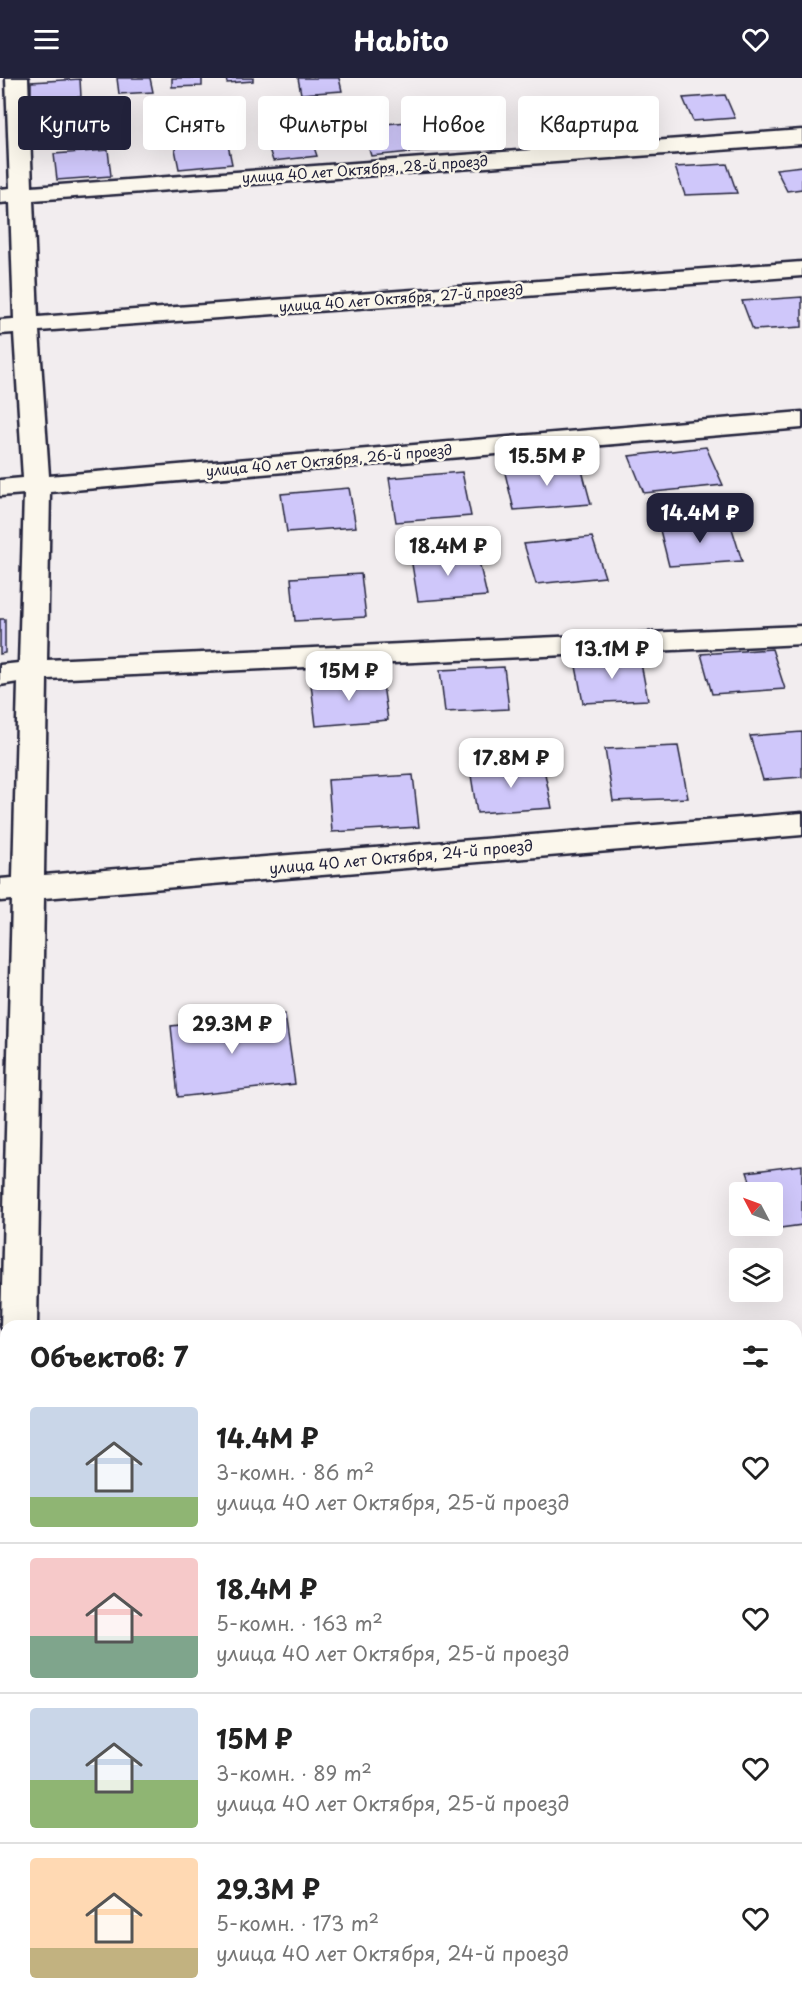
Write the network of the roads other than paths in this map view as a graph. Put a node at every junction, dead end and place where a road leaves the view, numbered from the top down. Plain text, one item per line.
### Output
1 (17, 78) edge
2 (802, 137) edge
3 (10, 195) edge
4 (802, 269) edge
5 (13, 326) edge
6 (802, 420) edge
7 (37, 485) junction
8 (0, 488) edge
9 (802, 635) edge
10 (33, 670) junction
11 (0, 675) edge
12 (802, 824) edge
13 (14, 888) edge
14 (20, 1320) edge

1 - 3 street
2 - 3 street, улица 40 лет Октября, 28-й проезд
3 - 5 street
4 - 5 street, улица 40 лет Октября, 27-й проезд
5 - 7 street
6 - 7 street, улица 40 лет Октября, 26-й проезд
7 - 8 street, улица 40 лет Октября, 26-й проезд
7 - 10 street
9 - 10 street
10 - 11 street
10 - 13 street
12 - 13 street, улица 40 лет Октября, 24-й проезд
13 - 14 street

